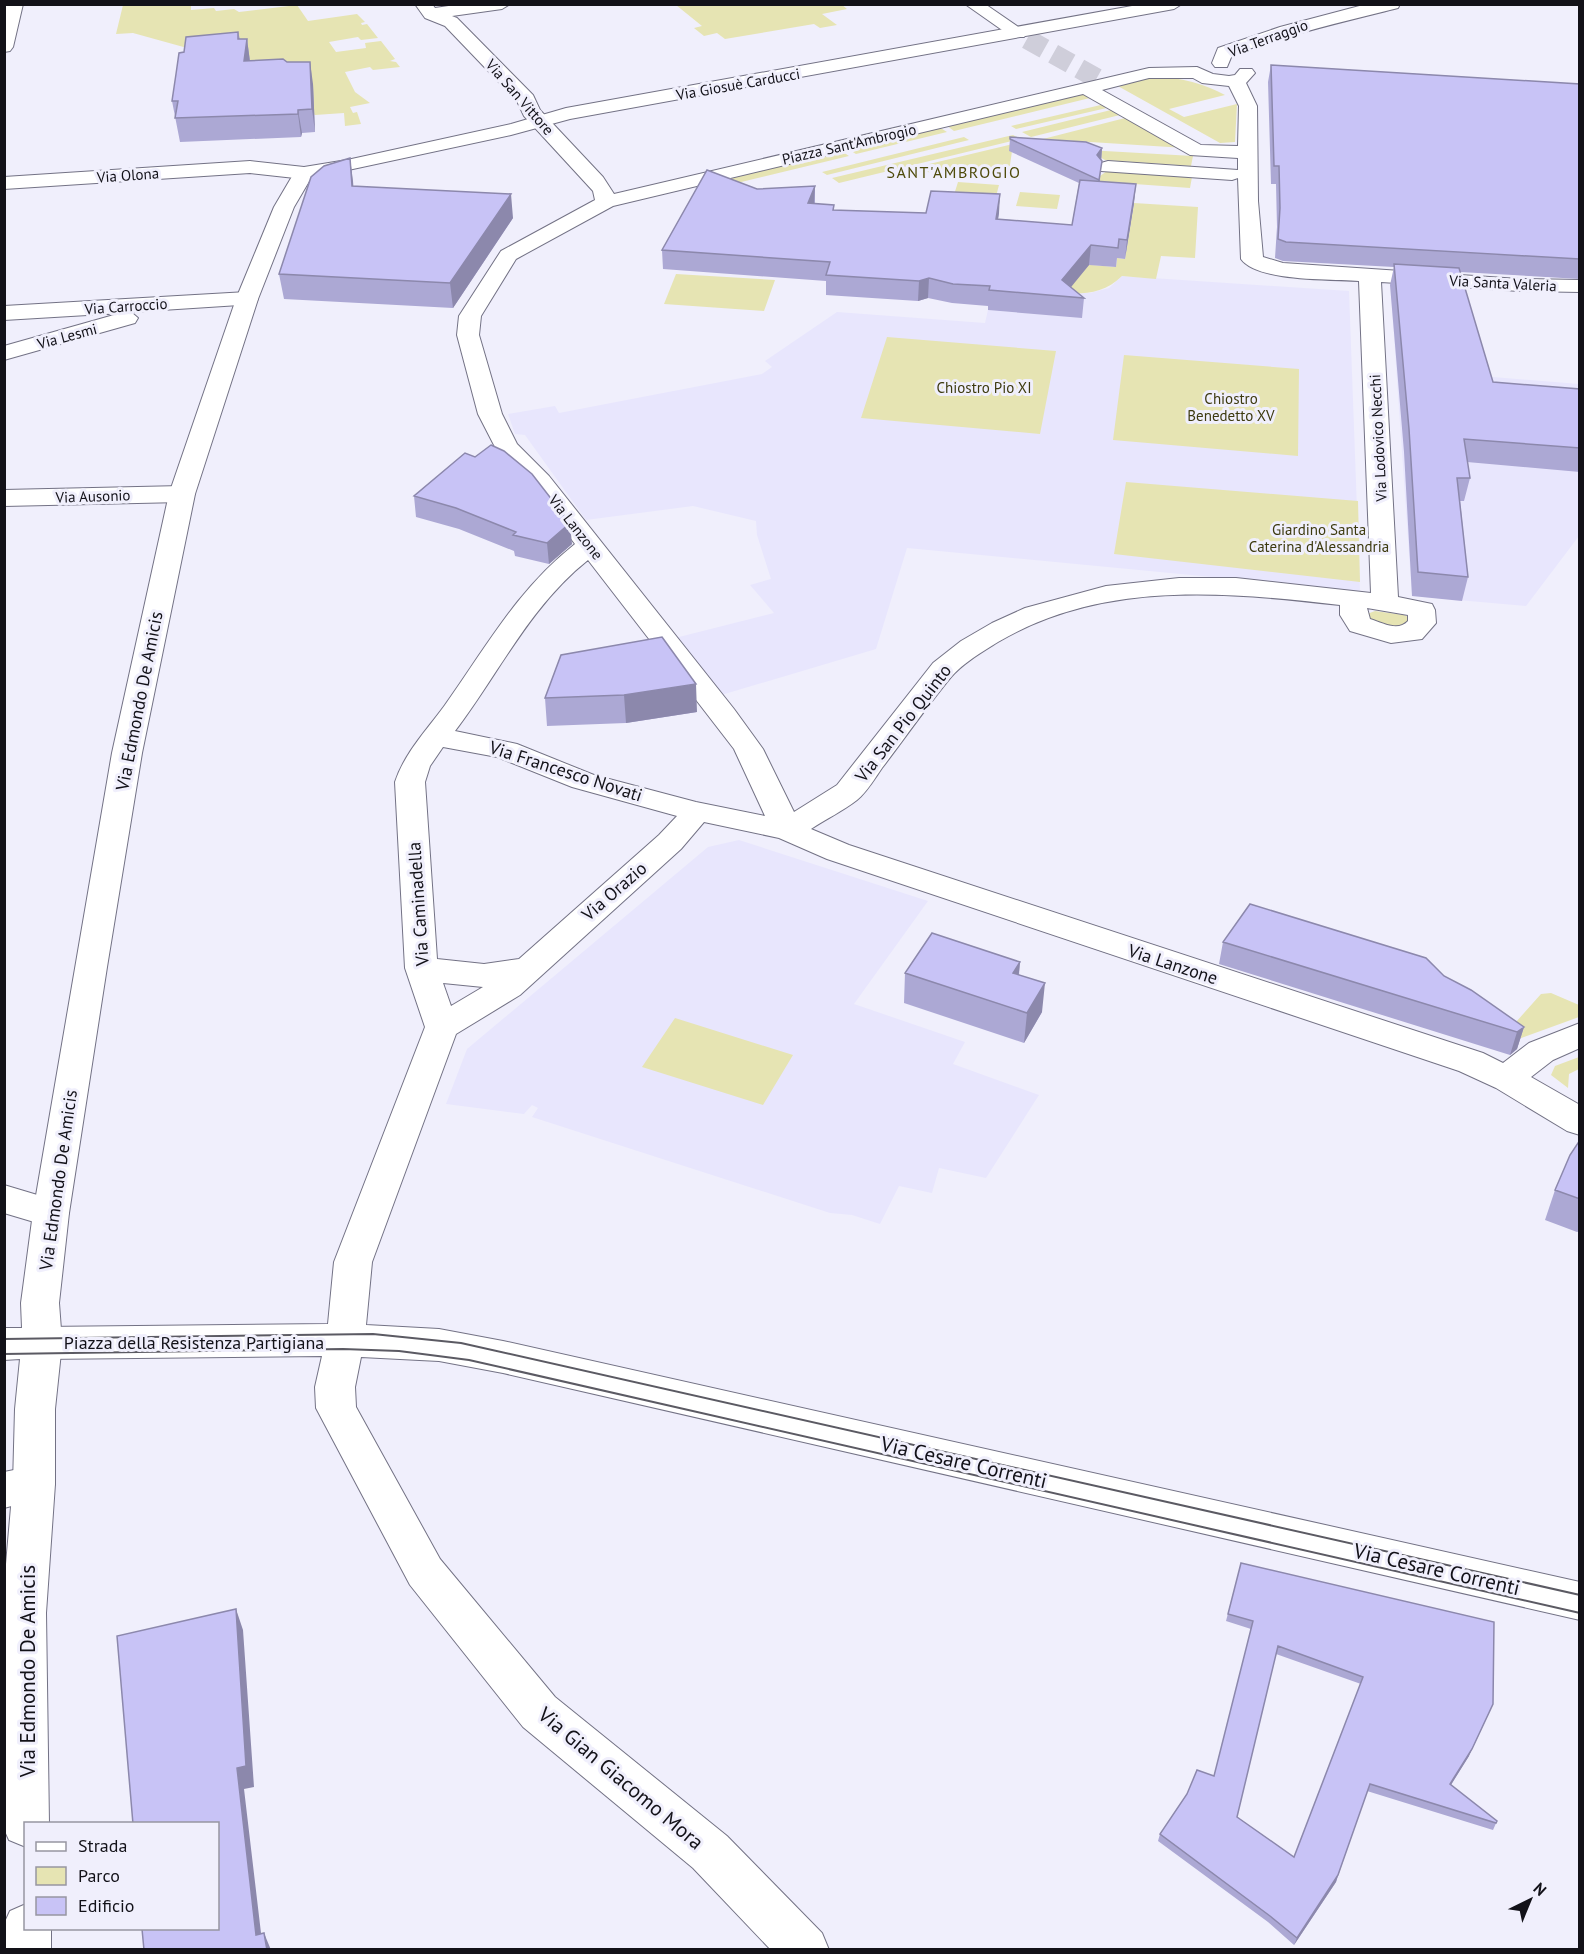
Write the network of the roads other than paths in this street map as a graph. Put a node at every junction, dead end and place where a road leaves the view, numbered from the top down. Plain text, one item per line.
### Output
1 (502, 4) edge
2 (973, 4) edge
3 (1392, 4) edge
4 (1168, 5) edge
5 (20, 9) edge
6 (427, 9) edge
7 (1018, 33) junction
8 (4, 47) edge
9 (1221, 63) junction
10 (1197, 72) junction
11 (1269, 76) edge
12 (1240, 77) junction
13 (1084, 88) junction
14 (1102, 98) junction
15 (542, 123) junction
16 (1238, 152) dead end
17 (1108, 167) dead end
18 (304, 173) junction
19 (1235, 174) dead end
20 (4, 183) edge
21 (711, 195) edge
22 (606, 202) junction
23 (511, 253) joint
24 (1370, 275) junction
25 (1580, 286) edge
26 (247, 299) junction
27 (162, 303) junction
28 (4, 314) edge
29 (4, 353) edge
30 (182, 494) junction
31 (4, 498) edge
32 (589, 546) junction
33 (1353, 598) junction
34 (1385, 602) junction
35 (435, 737) junction
36 (695, 811) junction
37 (787, 830) junction
38 (527, 967) junction
39 (421, 968) junction
40 (442, 1027) junction
41 (1580, 1035) edge
42 (1508, 1079) junction
43 (1580, 1122) edge
44 (4, 1199) edge
45 (51, 1213) junction
46 (40, 1303) joint
47 (345, 1340) junction
48 (23, 1343) edge
49 (19, 1487) edge
50 (15, 1588) edge
51 (1580, 1601) edge
52 (26, 1822) edge
53 (27, 1930) edge
54 (27, 1950) edge
55 (805, 1950) edge

1 - 6 street
2 - 7 street
3 - 9 street, Via Terraggio
4 - 7 street, Via Giosuè Carducci
5 - 8 street
6 - 15 street, Via San Vittore
7 - 15 street, Via Giosuè Carducci
9 - 10 street, Piazza Sant'Ambrogio
9 - 12 street
10 - 12 street, Piazza Sant'Ambrogio
10 - 13 street, Piazza Sant'Ambrogio
11 - 12 street
12 - 24 street, Via Santa Valeria
13 - 14 street
13 - 22 street, Piazza Sant'Ambrogio
14 - 16 street
14 - 21 street
15 - 18 street, Via Giosuè Carducci
15 - 22 street, Via San Vittore
17 - 19 street
18 - 20 street, Via Olona
18 - 26 street, Via Edmondo De Amicis
22 - 23 street, Piazza Sant'Ambrogio
23 - 32 street, Via Lanzone
24 - 25 street, Via Santa Valeria
24 - 34 street, Via Lodovico Necchi
26 - 27 street, Via Carroccio
26 - 30 street, Via Edmondo De Amicis
27 - 28 street, Via Carroccio
27 - 29 street, Via Lesmi
30 - 31 street, Via Ausonio
30 - 45 street, Via Edmondo De Amicis
32 - 35 street, Via Caminadella
32 - 37 street, Via Lanzone
33 - 34 street
33 - 34 street
33 - 37 street, Via San Pio Quinto
35 - 36 street, Via Francesco Novati
35 - 39 street, Via Caminadella
36 - 37 street, Via Francesco Novati
36 - 38 street, Via Orazio
37 - 42 street, Via Lanzone
38 - 39 street, Via Orazio
38 - 40 street, Via Orazio
39 - 40 street, Via Caminadella
40 - 47 street
41 - 42 street
42 - 43 street, Via Lanzone
44 - 45 street
45 - 46 street, Via Edmondo De Amicis
46 - 48 street, Piazza della Resistenza Partigiana
47 - 48 street, Piazza della Resistenza Partigiana
47 - 51 street, Via Cesare Correnti
47 - 55 street, Via Gian Giacomo Mora
48 - 49 street, Piazza della Resistenza Partigiana
49 - 50 street, Via Edmondo De Amicis
50 - 52 street, Via Edmondo De Amicis
53 - 54 street

